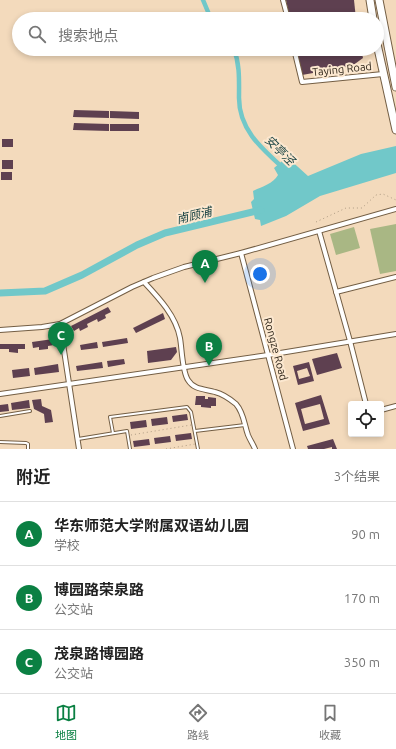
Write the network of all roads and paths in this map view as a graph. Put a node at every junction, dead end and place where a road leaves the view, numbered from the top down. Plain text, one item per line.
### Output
1 (283, 0) edge
2 (370, 0) edge
3 (379, 0) edge
4 (286, 12) edge
5 (372, 12) edge
6 (382, 12) edge
7 (384, 23) edge
8 (296, 56) edge
9 (380, 56) edge
10 (394, 68) edge
11 (384, 74) junction
12 (396, 87) edge
13 (396, 130) edge
14 (396, 200) edge
15 (396, 209) edge
16 (316, 222) dead end
17 (319, 231) junction
18 (241, 253) junction
19 (396, 277) edge
20 (144, 282) junction
21 (336, 292) junction
22 (60, 324) junction
23 (0, 330) edge
24 (396, 334) edge
25 (350, 341) junction
26 (268, 355) junction
27 (184, 367) junction
28 (69, 384) junction
29 (0, 394) edge
30 (365, 401) edge
31 (396, 406) edge
32 (384, 409) edge
33 (30, 412) dead end
34 (0, 416) edge
35 (194, 425) junction
36 (246, 425) junction
37 (195, 432) junction
38 (113, 433) junction
39 (128, 435) junction
40 (78, 439) junction
41 (0, 442) edge
42 (197, 444) junction
43 (28, 449) edge
44 (79, 449) edge
45 (130, 449) edge
46 (166, 449) edge
47 (198, 449) edge
48 (255, 449) edge
49 (293, 449) edge

1 - 4 street
2 - 5 main road
3 - 6 main road
7 - 10 main road
8 - 11 street, Taying Road
9 - 11 main road
10 - 12 main road
11 - 13 main road
14 - 16 path
15 - 17 street
17 - 18 street
17 - 21 street
18 - 20 street
18 - 26 street, Rongze Road
19 - 21 street
20 - 22 street
20 - 27 street
21 - 25 street
22 - 23 street
22 - 28 street
24 - 25 street
25 - 26 street
25 - 30 street
26 - 27 street
26 - 49 street, Rongze Road
27 - 28 street
27 - 36 street
28 - 29 street
28 - 40 street
31 - 32 street
33 - 34 lane
35 - 37 lane
35 - 38 lane
35 - 39 path
36 - 37 lane
36 - 48 street
37 - 42 lane
38 - 39 lane
38 - 40 lane
39 - 45 lane
40 - 44 street
41 - 43 lane
42 - 46 path
42 - 47 lane

